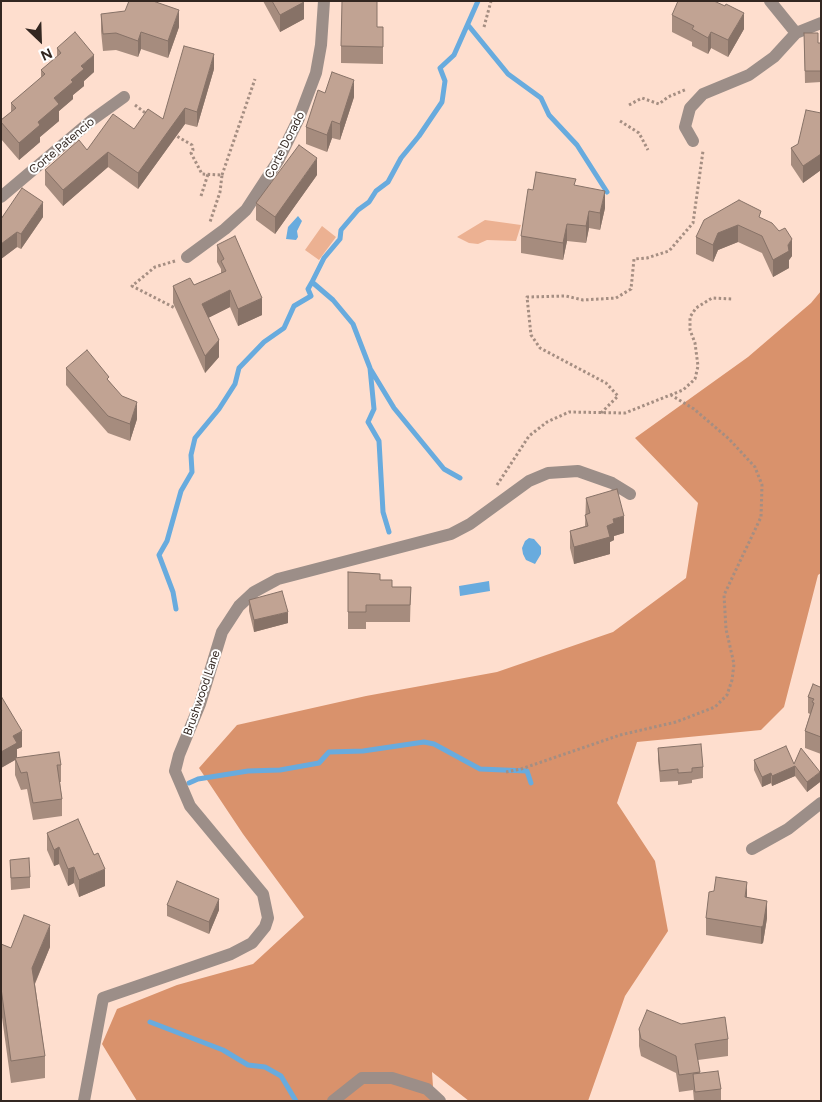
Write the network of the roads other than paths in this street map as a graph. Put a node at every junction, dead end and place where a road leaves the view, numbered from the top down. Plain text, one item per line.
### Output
1 (324, 1) edge
2 (770, 1) edge
3 (821, 23) edge
4 (796, 33) junction
5 (124, 98) road end
6 (698, 144) road end
7 (1, 197) edge
8 (187, 257) road end
9 (630, 494) dead end
10 (821, 803) edge
11 (752, 849) dead end
12 (84, 1101) edge
13 (333, 1101) edge
14 (440, 1101) edge

1 - 8 street, Corte Dorado
2 - 4 street
3 - 4 street
4 - 6 street
5 - 7 street, Corte Patencio
9 - 12 street, Brushwood Lane
10 - 11 street
13 - 14 street

